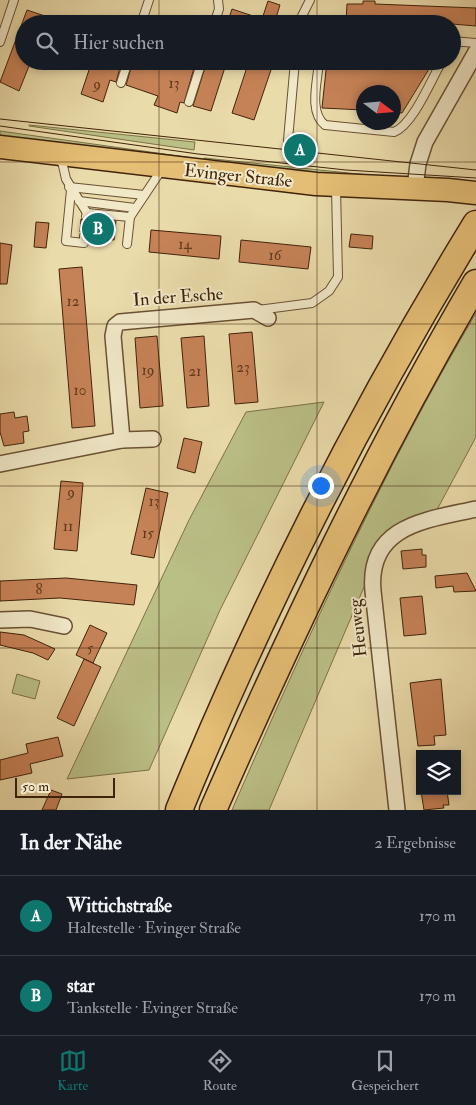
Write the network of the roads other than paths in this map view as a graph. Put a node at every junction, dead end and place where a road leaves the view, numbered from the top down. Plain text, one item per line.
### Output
1 (14, 0) edge
2 (149, 0) edge
3 (218, 0) edge
4 (310, 0) edge
5 (144, 15) edge
6 (217, 15) edge
7 (302, 15) edge
8 (0, 42) edge
9 (461, 42) edge
10 (476, 43) edge
11 (476, 52) edge
12 (125, 70) edge
13 (199, 70) edge
14 (294, 70) edge
15 (318, 70) edge
16 (437, 70) edge
17 (121, 83) dead end
18 (189, 102) dead end
19 (288, 140) dead end
20 (0, 147) edge
21 (60, 155) junction
22 (163, 168) junction
23 (336, 186) junction
24 (70, 188) junction
25 (415, 188) junction
26 (465, 192) edge
27 (144, 195) junction
28 (79, 201) junction
29 (135, 208) junction
30 (130, 217) junction
31 (476, 224) edge
32 (84, 236) dead end
33 (127, 244) dead end
34 (476, 283) edge
35 (254, 310) junction
36 (268, 318) dead end
37 (153, 439) dead end
38 (122, 440) junction
39 (0, 464) edge
40 (476, 509) edge
41 (0, 620) edge
42 (64, 626) dead end
43 (179, 810) edge
44 (213, 810) edge
45 (397, 810) edge

1 - 8 lane
2 - 5 lane
3 - 6 lane
4 - 7 lane
9 - 10 lane
11 - 25 street
12 - 17 lane
13 - 18 lane
14 - 19 lane
15 - 16 lane
20 - 21 main road, Evinger Straße
21 - 22 main road, Evinger Straße
21 - 24 lane
22 - 23 main road, Evinger Straße
22 - 27 lane
23 - 25 main road, Evinger Straße
23 - 35 lane
24 - 27 lane
24 - 28 lane
24 - 32 lane
25 - 26 main road, Evinger Straße
27 - 29 lane
28 - 29 lane
28 - 30 lane
29 - 30 lane
30 - 33 lane
31 - 43 highway
34 - 44 highway
35 - 36 street
35 - 38 street, In der Esche
37 - 38 street
38 - 39 street
40 - 45 street, Heuweg
41 - 42 street

